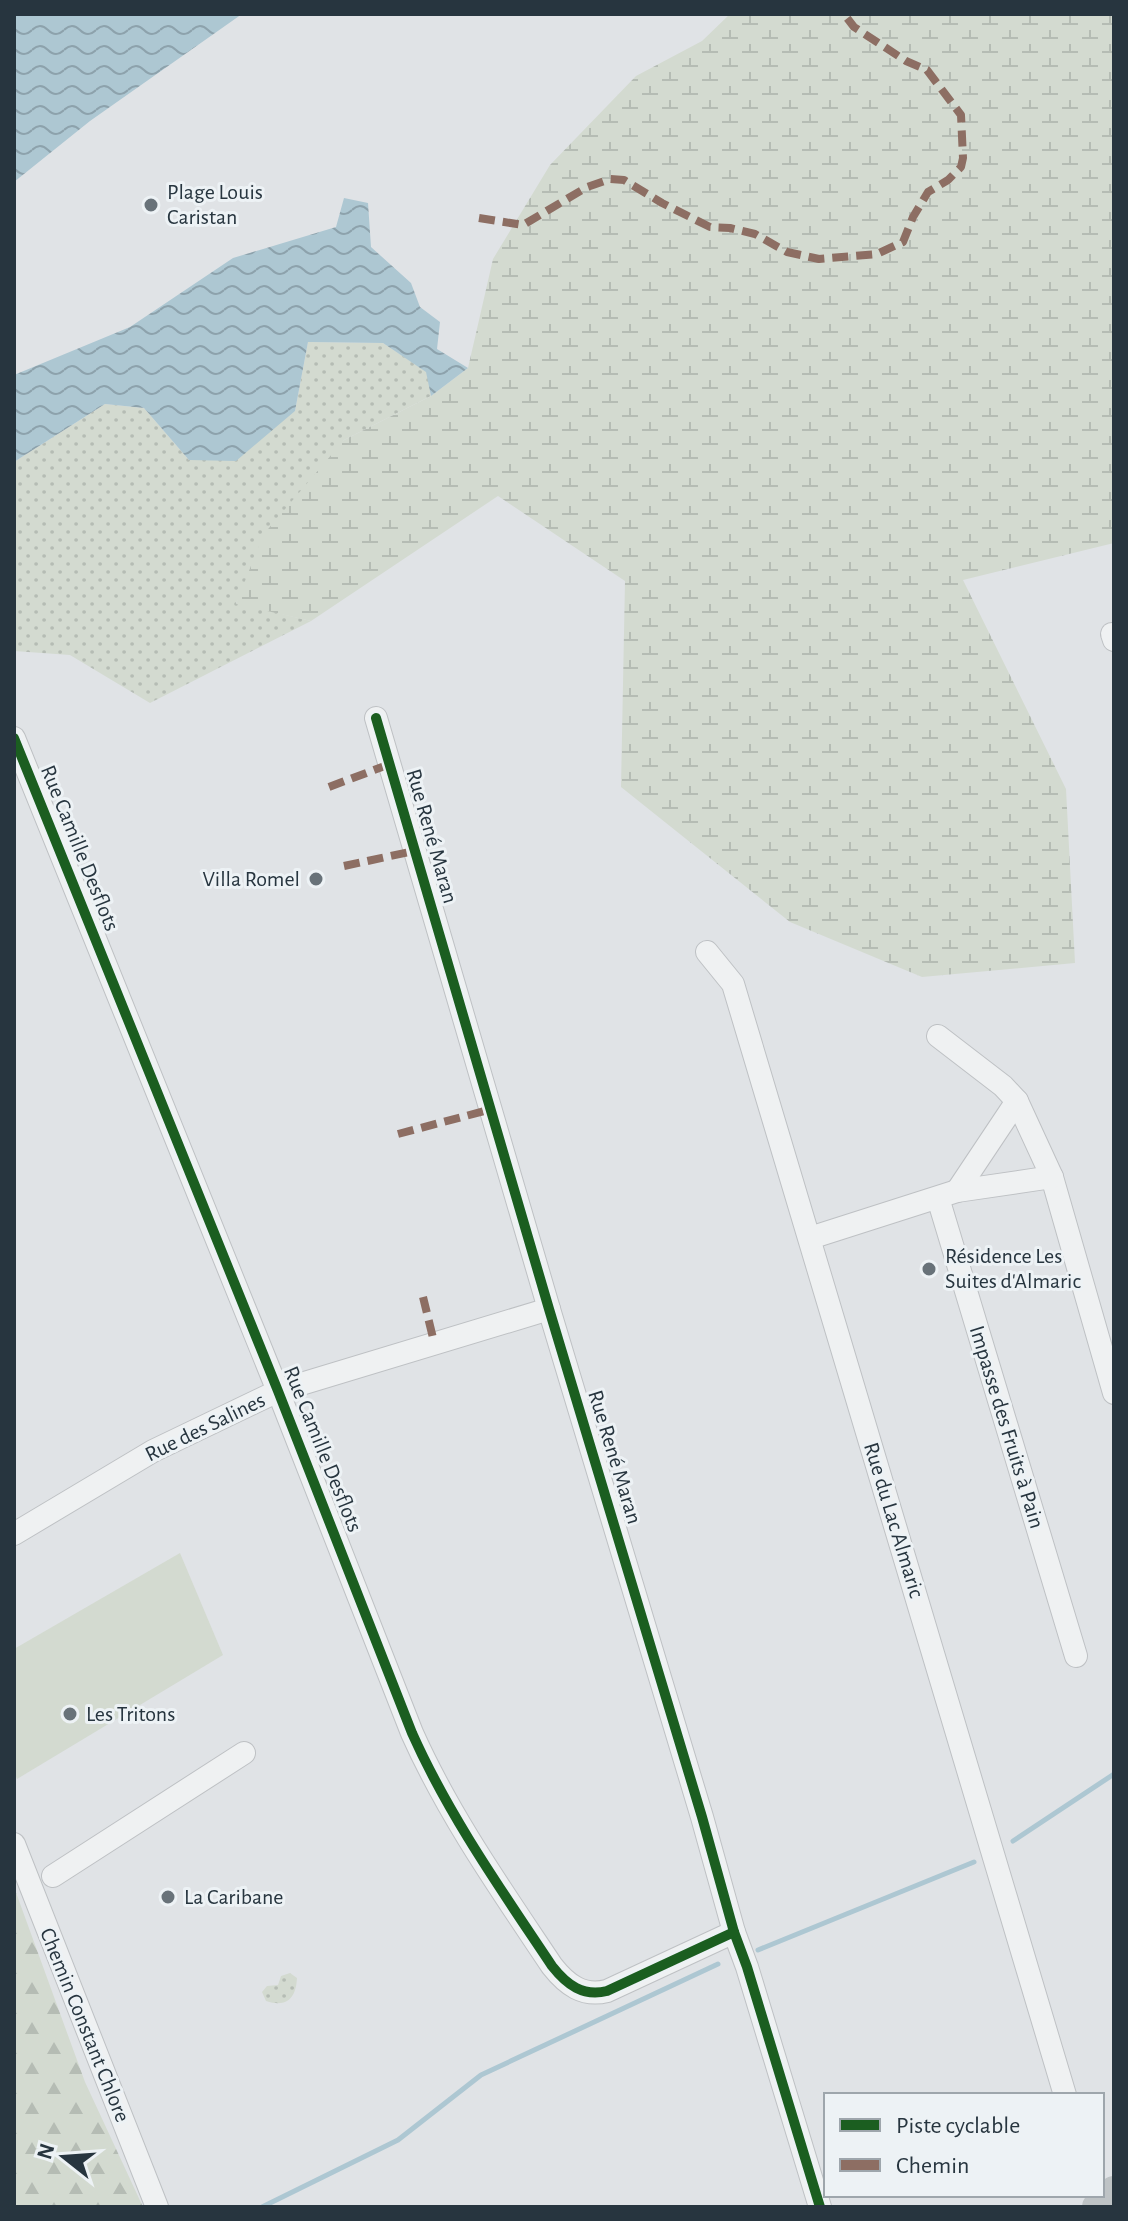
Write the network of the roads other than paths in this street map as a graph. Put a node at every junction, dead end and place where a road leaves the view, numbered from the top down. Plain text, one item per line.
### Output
1 (376, 718) dead end
2 (14, 738) edge
3 (707, 952) dead end
4 (938, 1036) dead end
5 (1017, 1101) junction
6 (1052, 1177) junction
7 (948, 1195) junction
8 (810, 1238) junction
9 (549, 1309) junction
10 (278, 1391) junction
11 (1114, 1393) edge
12 (14, 1534) edge
13 (1076, 1656) dead end
14 (244, 1753) dead end
15 (14, 1844) edge
16 (53, 1876) dead end
17 (734, 1932) junction
18 (1064, 2093) edge
19 (157, 2207) edge
20 (820, 2207) edge

1 - 9 street, Rue René Maran
2 - 10 street, Rue Camille Desflots
3 - 8 street, Rue du Lac Almaric
4 - 5 street
5 - 6 street
5 - 7 street
6 - 7 street
6 - 11 street
7 - 8 street
7 - 13 street, Impasse des Fruits à Pain
8 - 18 street, Rue du Lac Almaric
9 - 10 street, Rue des Salines
9 - 17 street, Rue René Maran
10 - 12 street, Rue des Salines
10 - 17 street, Rue Camille Desflots
14 - 16 street
15 - 19 street, Chemin Constant Chlore
17 - 20 street, Rue René Maran

